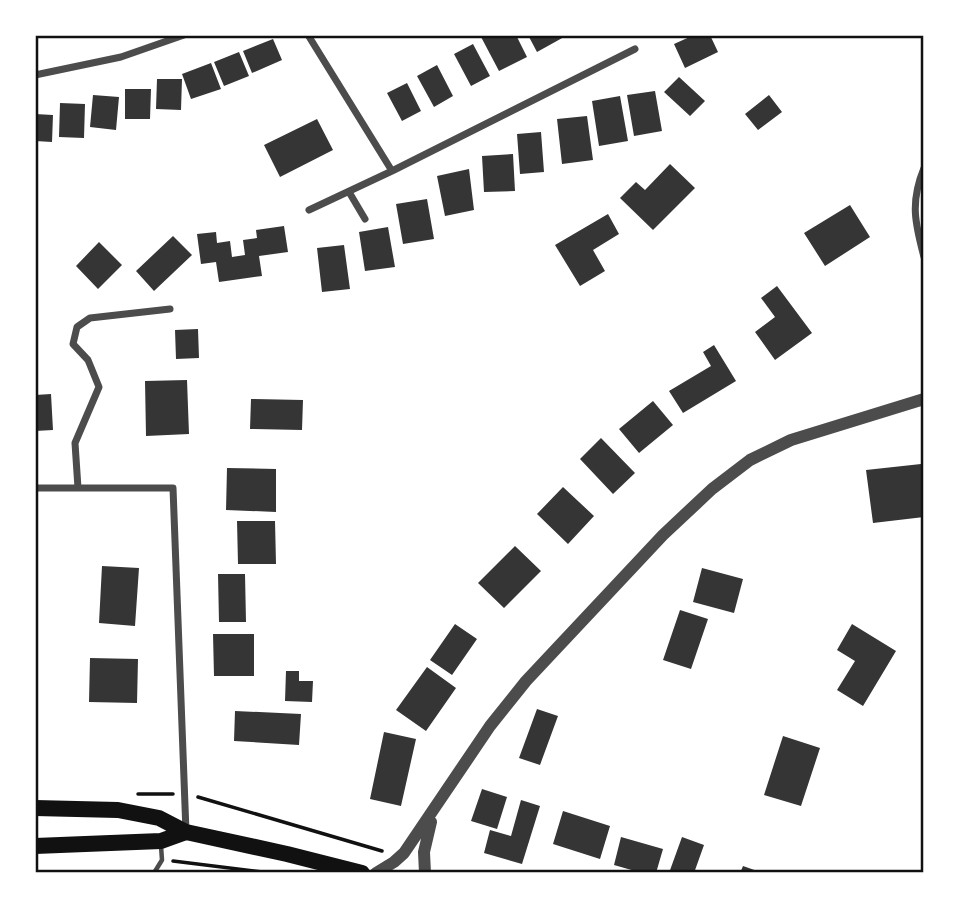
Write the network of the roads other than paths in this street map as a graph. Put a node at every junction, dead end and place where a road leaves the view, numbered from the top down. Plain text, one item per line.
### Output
1 (184, 35) edge
2 (308, 35) edge
3 (635, 50) dead end
4 (35, 75) edge
5 (924, 168) edge
6 (392, 171) junction
7 (349, 192) junction
8 (309, 209) dead end
9 (365, 219) dead end
10 (924, 257) edge
11 (170, 309) dead end
12 (924, 400) edge
13 (35, 488) edge
14 (78, 488) junction
15 (35, 808) edge
16 (434, 811) junction
17 (186, 832) junction
18 (161, 841) junction
19 (39, 847) edge
20 (154, 873) edge
21 (362, 873) edge
22 (376, 873) edge
23 (425, 873) edge

1 - 4 street
2 - 6 street
3 - 6 street
5 - 10 street
6 - 7 street
7 - 8 street
7 - 9 street
11 - 14 street
12 - 16 street
13 - 14 street
14 - 17 street
15 - 17 highway
16 - 22 street
16 - 23 street
17 - 18 highway
17 - 21 highway
18 - 19 highway
18 - 20 lane

